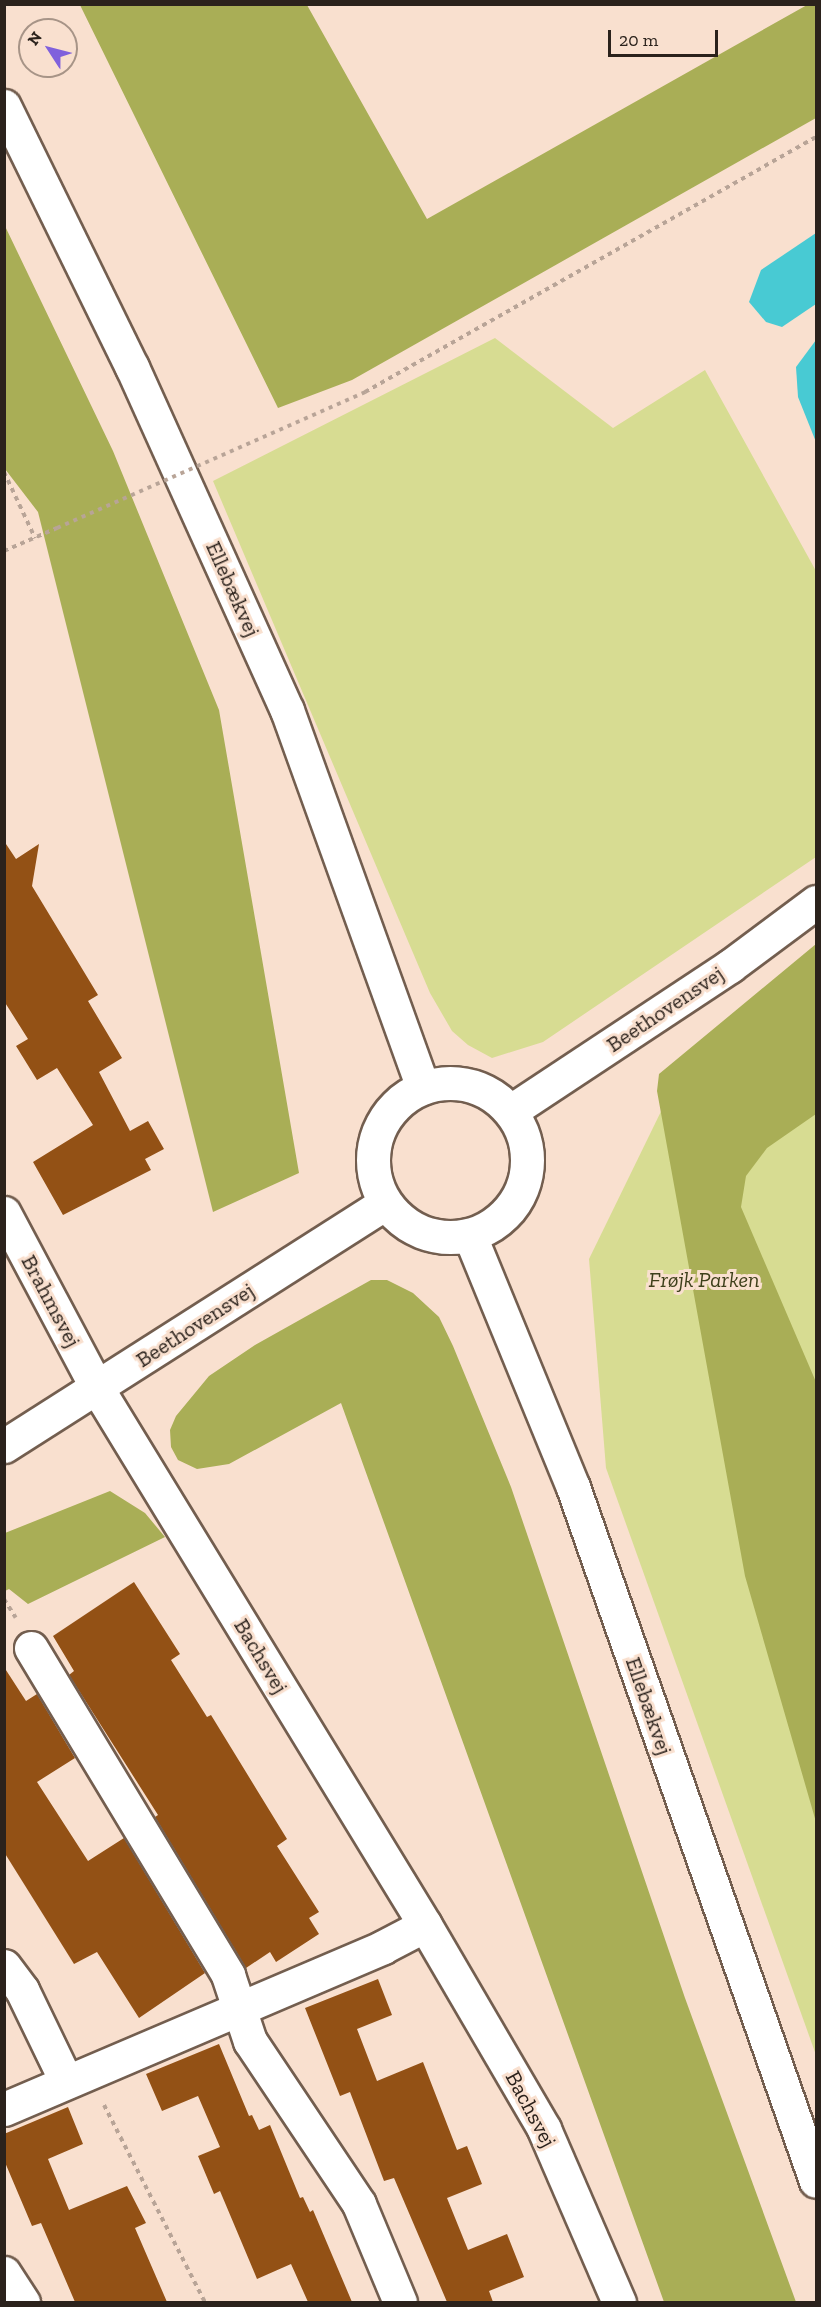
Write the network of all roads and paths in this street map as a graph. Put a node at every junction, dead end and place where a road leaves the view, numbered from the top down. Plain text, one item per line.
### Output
1 (4, 106) edge
2 (816, 137) edge
3 (4, 472) edge
4 (35, 538) junction
5 (4, 551) edge
6 (816, 902) edge
7 (423, 1087) junction
8 (511, 1111) junction
9 (385, 1203) junction
10 (4, 1214) edge
11 (470, 1236) junction
12 (97, 1388) junction
13 (4, 1446) edge
14 (31, 1648) dead end
15 (424, 1925) junction
16 (4, 1966) edge
17 (237, 2009) junction
18 (77, 2076) junction
19 (4, 2109) edge
20 (816, 2181) edge
21 (4, 2273) edge
22 (23, 2302) edge
23 (205, 2302) edge
24 (400, 2302) edge
25 (619, 2302) edge

1 - 7 street, Ellebækvej
2 - 4 path, bridge
3 - 4 path
4 - 5 path
6 - 8 street, Beethovensvej
7 - 8 street
7 - 9 street
8 - 11 street
9 - 11 street
9 - 12 street, Beethovensvej
10 - 12 street, Brahmsvej
11 - 20 street, Ellebækvej
12 - 13 street, Beethovensvej
12 - 15 street, Bachsvej
14 - 17 street
15 - 17 street
15 - 25 street, Bachsvej
16 - 18 street
17 - 18 street
17 - 24 street
18 - 19 street
18 - 23 path
21 - 22 street

